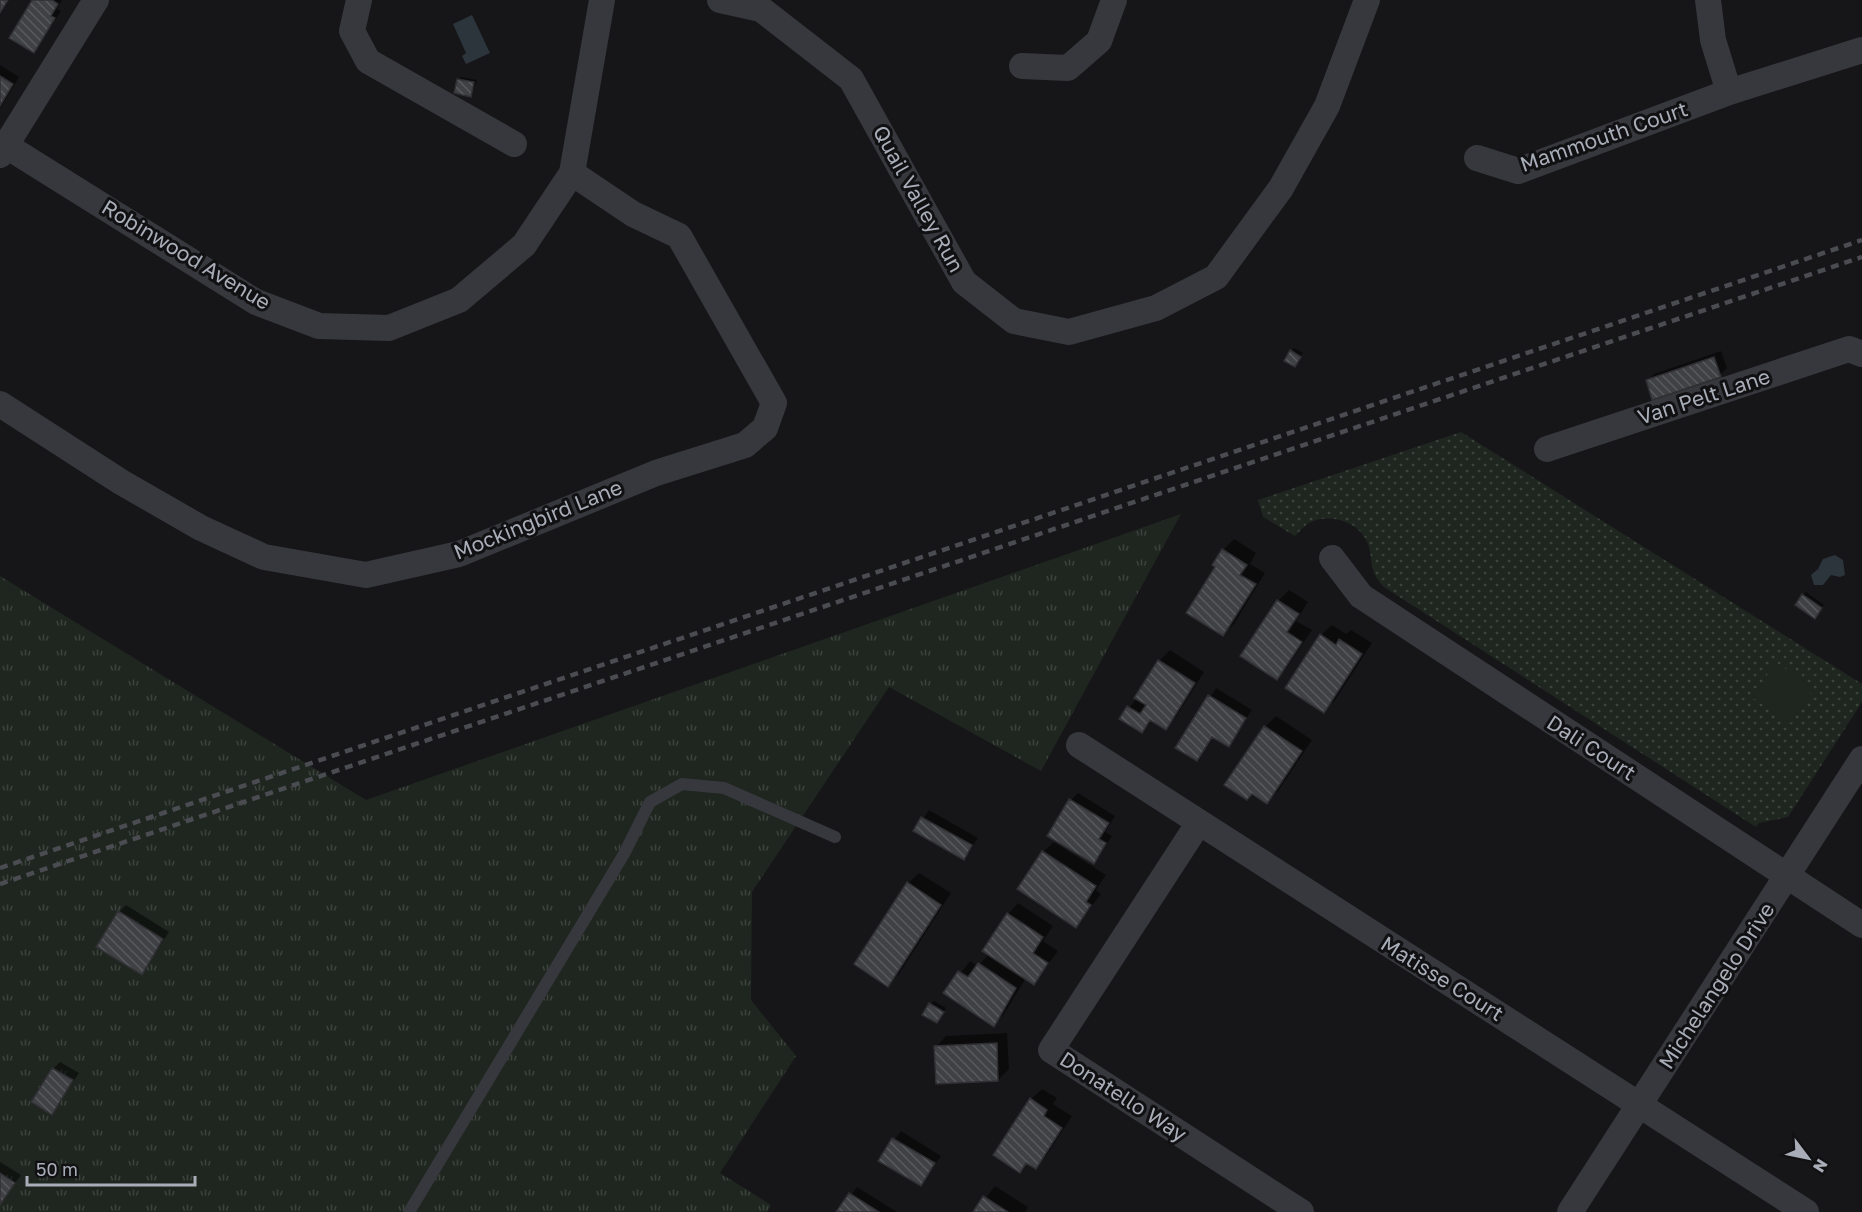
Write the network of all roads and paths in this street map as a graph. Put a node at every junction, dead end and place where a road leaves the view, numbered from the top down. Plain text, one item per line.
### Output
1 (96, 0) edge
2 (359, 0) edge
3 (602, 0) edge
4 (720, 0) edge
5 (1114, 0) edge
6 (1367, 0) edge
7 (1708, 0) edge
8 (1862, 50) edge
9 (1022, 66) dead end
10 (1729, 92) junction
11 (514, 144) dead end
12 (3, 150) edge
13 (1477, 159) dead end
14 (572, 173) junction
15 (1862, 354) edge
16 (0, 404) edge
17 (1547, 449) dead end
18 (1332, 558) dead end
19 (1078, 745) dead end
20 (1862, 759) edge
21 (1198, 824) junction
22 (835, 837) dead end
23 (1787, 877) junction
24 (1862, 925) edge
25 (1640, 1105) junction
26 (409, 1212) edge
27 (1301, 1212) edge
28 (1570, 1212) edge
29 (1806, 1212) edge

1 - 12 street
2 - 11 street
3 - 14 street, Robinwood Avenue
4 - 6 street, Quail Valley Run
5 - 9 street
7 - 10 street
8 - 10 street, Mammouth Court
10 - 13 street, Mammouth Court
12 - 14 street, Robinwood Avenue
14 - 16 street, Mockingbird Lane
15 - 17 street, Van Pelt Lane
18 - 23 street, Dali Court
19 - 21 street, Matisse Court
20 - 23 street, Michelangelo Drive
21 - 25 street, Matisse Court
21 - 27 street, Donatello Way
22 - 26 lane
23 - 24 street, Dali Court
23 - 25 street, Michelangelo Drive
25 - 28 street, Michelangelo Drive
25 - 29 street, Matisse Court

